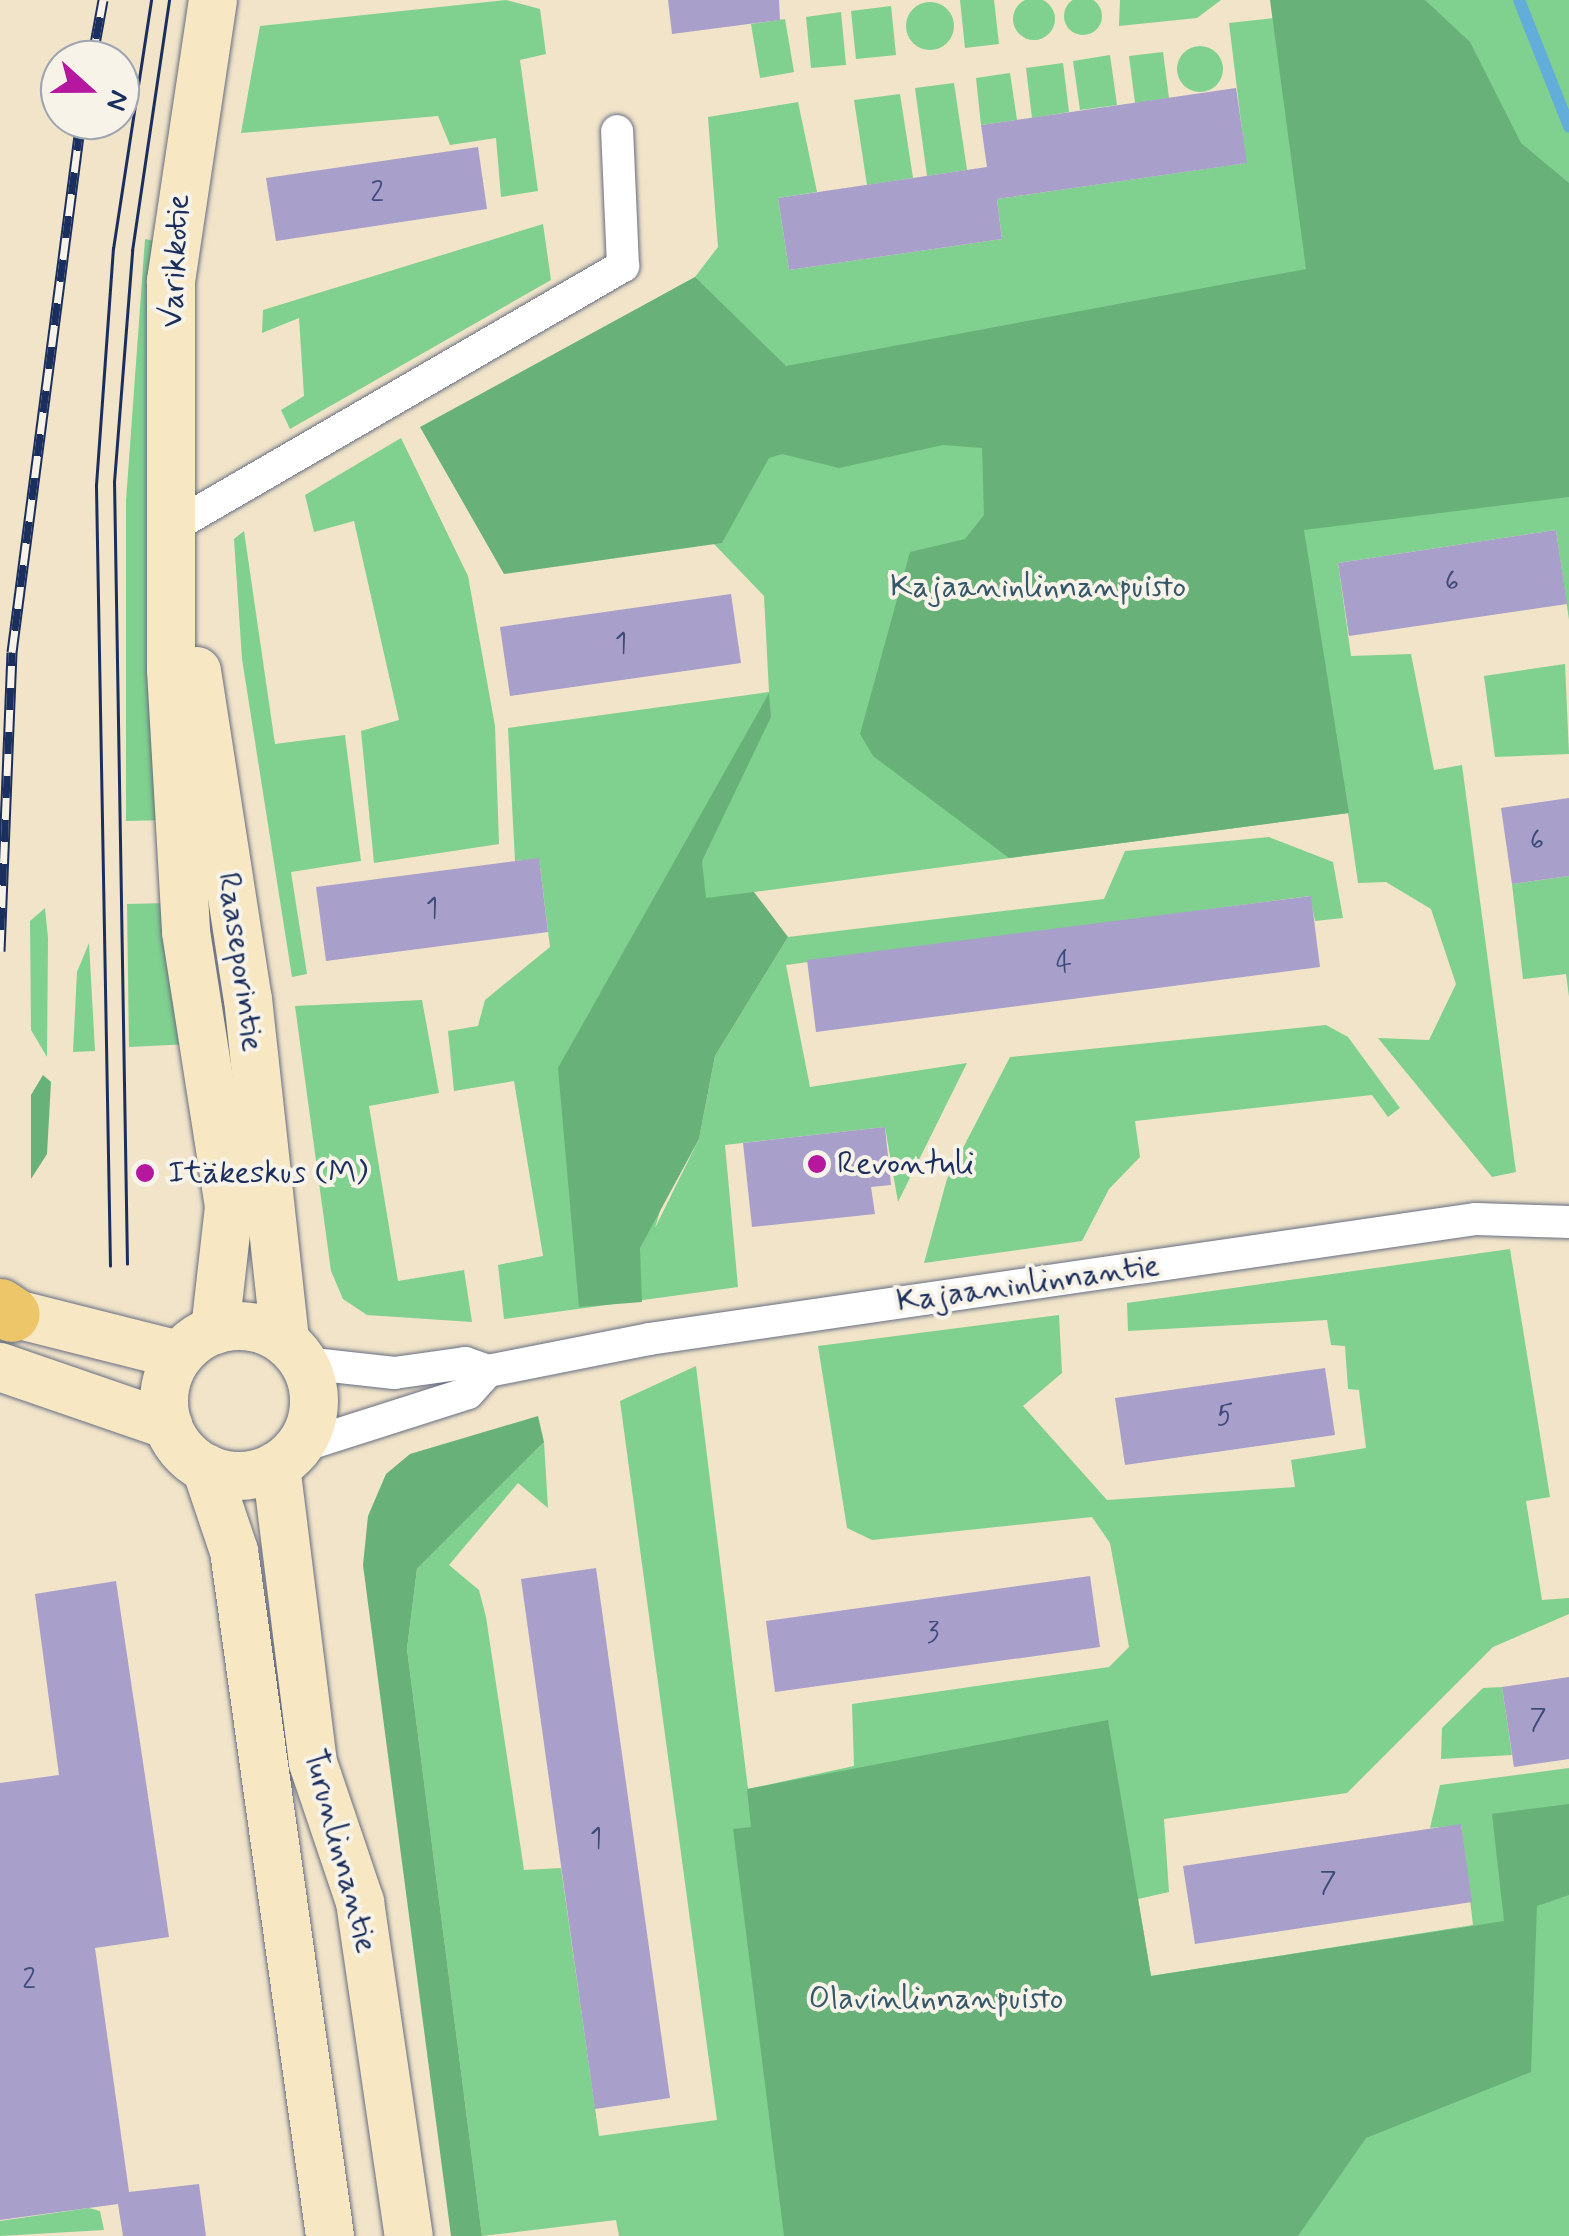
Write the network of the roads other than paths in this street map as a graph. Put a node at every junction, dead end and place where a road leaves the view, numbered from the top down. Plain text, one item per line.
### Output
1 (213, 0) edge
2 (617, 131) dead end
3 (176, 524) junction
4 (178, 586) junction
5 (1569, 1222) edge
6 (4, 1310) edge
7 (197, 1342) junction
8 (294, 1352) junction
9 (0, 1367) edge
10 (488, 1371) junction
11 (168, 1425) junction
12 (288, 1456) junction
13 (206, 1468) junction
14 (330, 2236) edge
15 (409, 2236) edge

1 - 3 main road, Varikkotie
2 - 3 street
3 - 4 main road, Raaseporintie
4 - 7 main road, Raaseporintie
4 - 8 main road, Raaseporintie
5 - 10 street, Kajaaninlinnantie
6 - 7 main road
7 - 8 main road
7 - 11 main road
8 - 10 street, Kajaaninlinnantie
8 - 12 main road
9 - 11 main road
10 - 12 street, Kajaaninlinnantie
11 - 13 main road
12 - 13 main road
12 - 15 main road, Turunlinnantie
13 - 14 main road, Turunlinnantie

